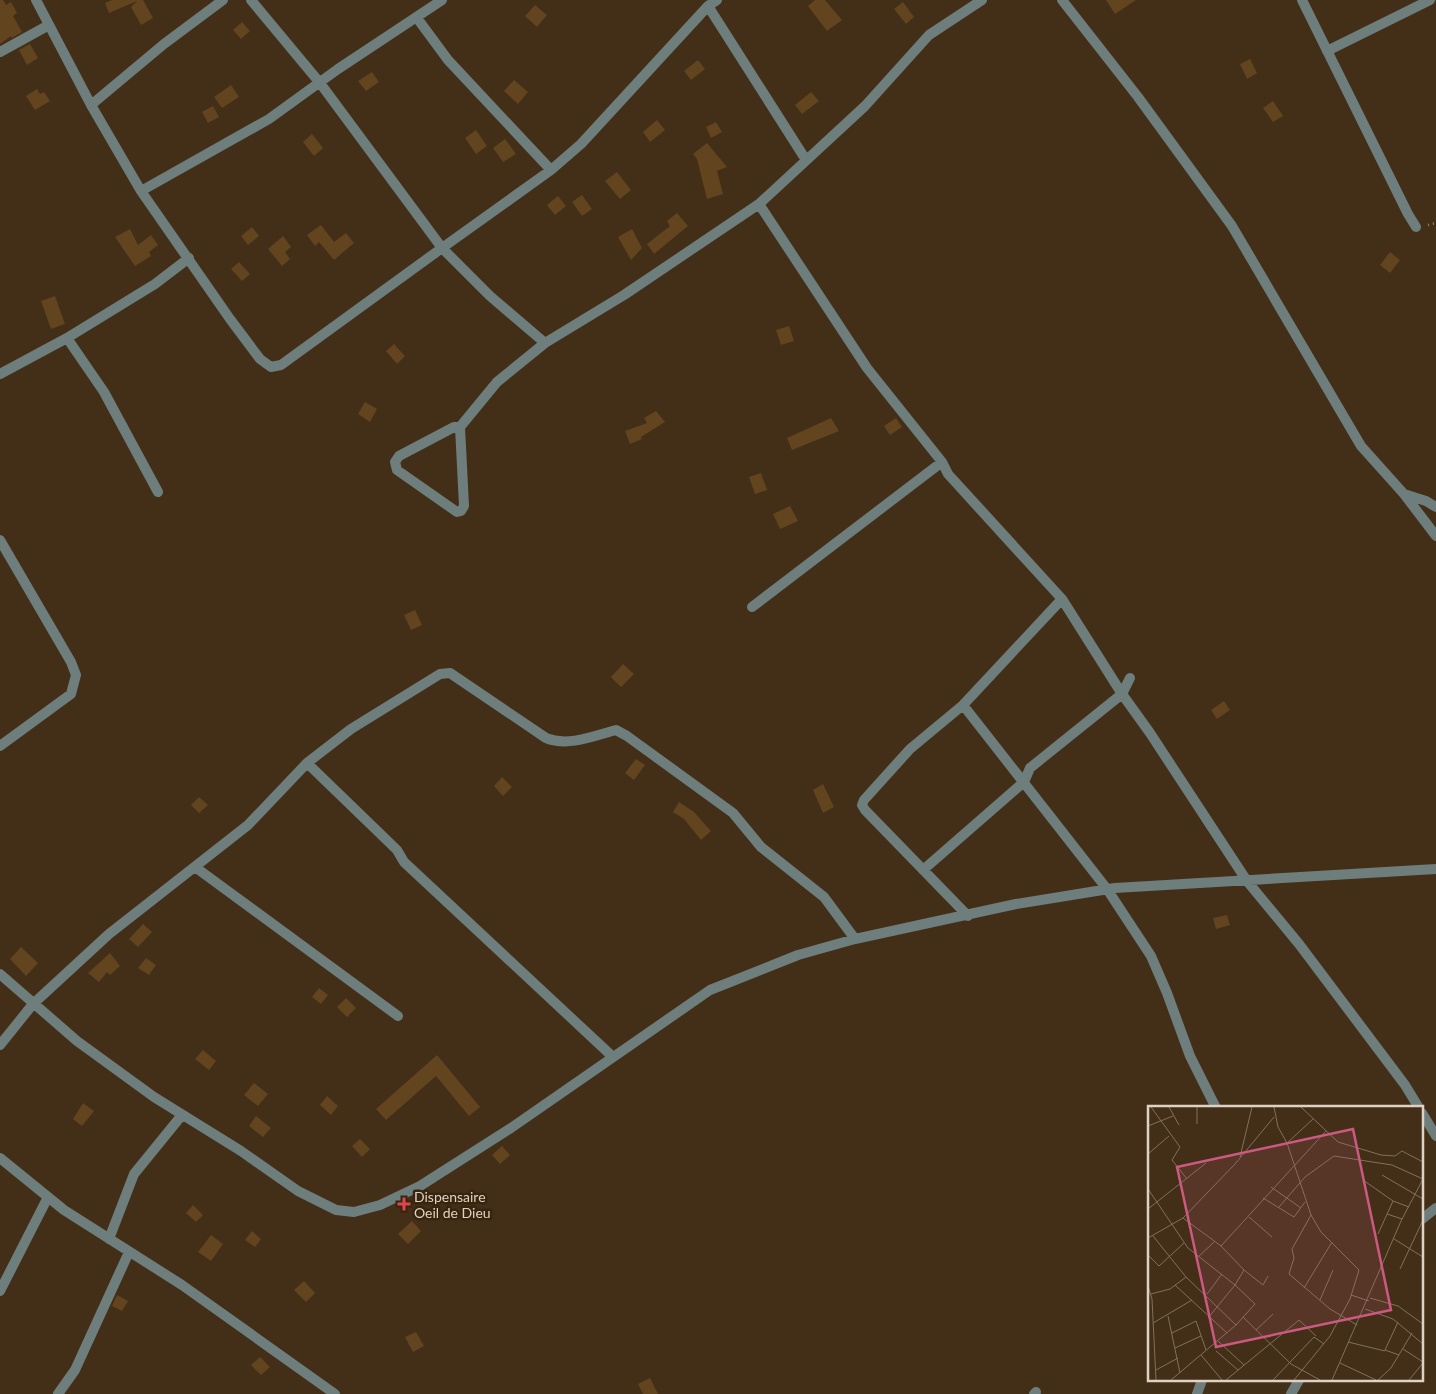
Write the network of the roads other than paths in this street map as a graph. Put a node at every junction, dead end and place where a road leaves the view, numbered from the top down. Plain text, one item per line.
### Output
1 (36, 0) edge
2 (223, 0) edge
3 (251, 0) edge
4 (442, 0) edge
5 (982, 0) edge
6 (1062, 0) edge
7 (1302, 0) edge
8 (1430, 0) edge
9 (712, 3) edge
10 (417, 18) junction
11 (49, 25) junction
12 (1327, 51) junction
13 (0, 52) edge
14 (320, 83) junction
15 (91, 105) junction
16 (806, 160) junction
17 (551, 170) junction
18 (140, 191) junction
19 (759, 204) junction
20 (1416, 227) dead end
21 (442, 248) junction
22 (189, 258) junction
23 (67, 338) junction
24 (545, 344) junction
25 (0, 374) edge
26 (460, 427) junction
27 (942, 462) junction
28 (158, 492) dead end
29 (1404, 494) junction
30 (1436, 507) edge
31 (1436, 536) edge
32 (0, 540) edge
33 (1062, 599) junction
34 (752, 607) dead end
35 (1130, 678) dead end
36 (1122, 694) junction
37 (963, 705) junction
38 (0, 746) edge
39 (307, 762) junction
40 (1024, 782) junction
41 (195, 867) junction
42 (1436, 869) edge
43 (923, 870) junction
44 (1247, 881) junction
45 (1107, 889) junction
46 (968, 916) junction
47 (855, 939) junction
48 (0, 974) edge
49 (33, 1004) junction
50 (398, 1016) dead end
51 (0, 1045) edge
52 (613, 1056) junction
53 (1215, 1106) edge
54 (1418, 1106) edge
55 (182, 1115) junction
56 (1424, 1116) edge
57 (1436, 1136) edge
58 (0, 1158) edge
59 (48, 1197) junction
60 (1436, 1208) edge
61 (1424, 1217) edge
62 (109, 1239) junction
63 (129, 1252) junction
64 (0, 1291) edge
65 (1201, 1382) edge
66 (1298, 1382) edge
67 (58, 1394) edge
68 (335, 1394) edge
69 (1197, 1394) edge
70 (1291, 1394) edge

1 - 11 street
2 - 15 street
3 - 14 street
4 - 10 street
5 - 16 street
6 - 29 street
7 - 12 street
8 - 12 street
9 - 16 street
9 - 17 street
10 - 14 street
10 - 17 street
11 - 13 street
11 - 15 street
12 - 20 street
14 - 18 street
14 - 21 street
15 - 18 street
16 - 19 street
17 - 21 street
18 - 22 street
19 - 24 street
19 - 27 street
21 - 22 street
21 - 24 street
22 - 23 street
23 - 25 street
23 - 28 street
24 - 26 street
26 - 26 street
27 - 33 street
27 - 34 street
29 - 30 street
29 - 31 street
32 - 38 street
33 - 36 street
33 - 37 street
35 - 36 street
36 - 40 street
36 - 44 street
37 - 40 street
37 - 43 street
39 - 41 street
39 - 47 street
39 - 52 street
40 - 43 street
40 - 45 street
41 - 49 street
41 - 50 street
42 - 44 street
43 - 46 street
44 - 45 street
44 - 54 street
45 - 46 street
45 - 53 street
46 - 47 street
47 - 52 street
48 - 49 street
49 - 51 street
49 - 55 street
52 - 55 street
55 - 62 street
56 - 57 street
58 - 59 street
59 - 62 street
59 - 64 street
60 - 61 street
62 - 63 street
63 - 67 street
63 - 68 street
65 - 69 street
66 - 70 street

